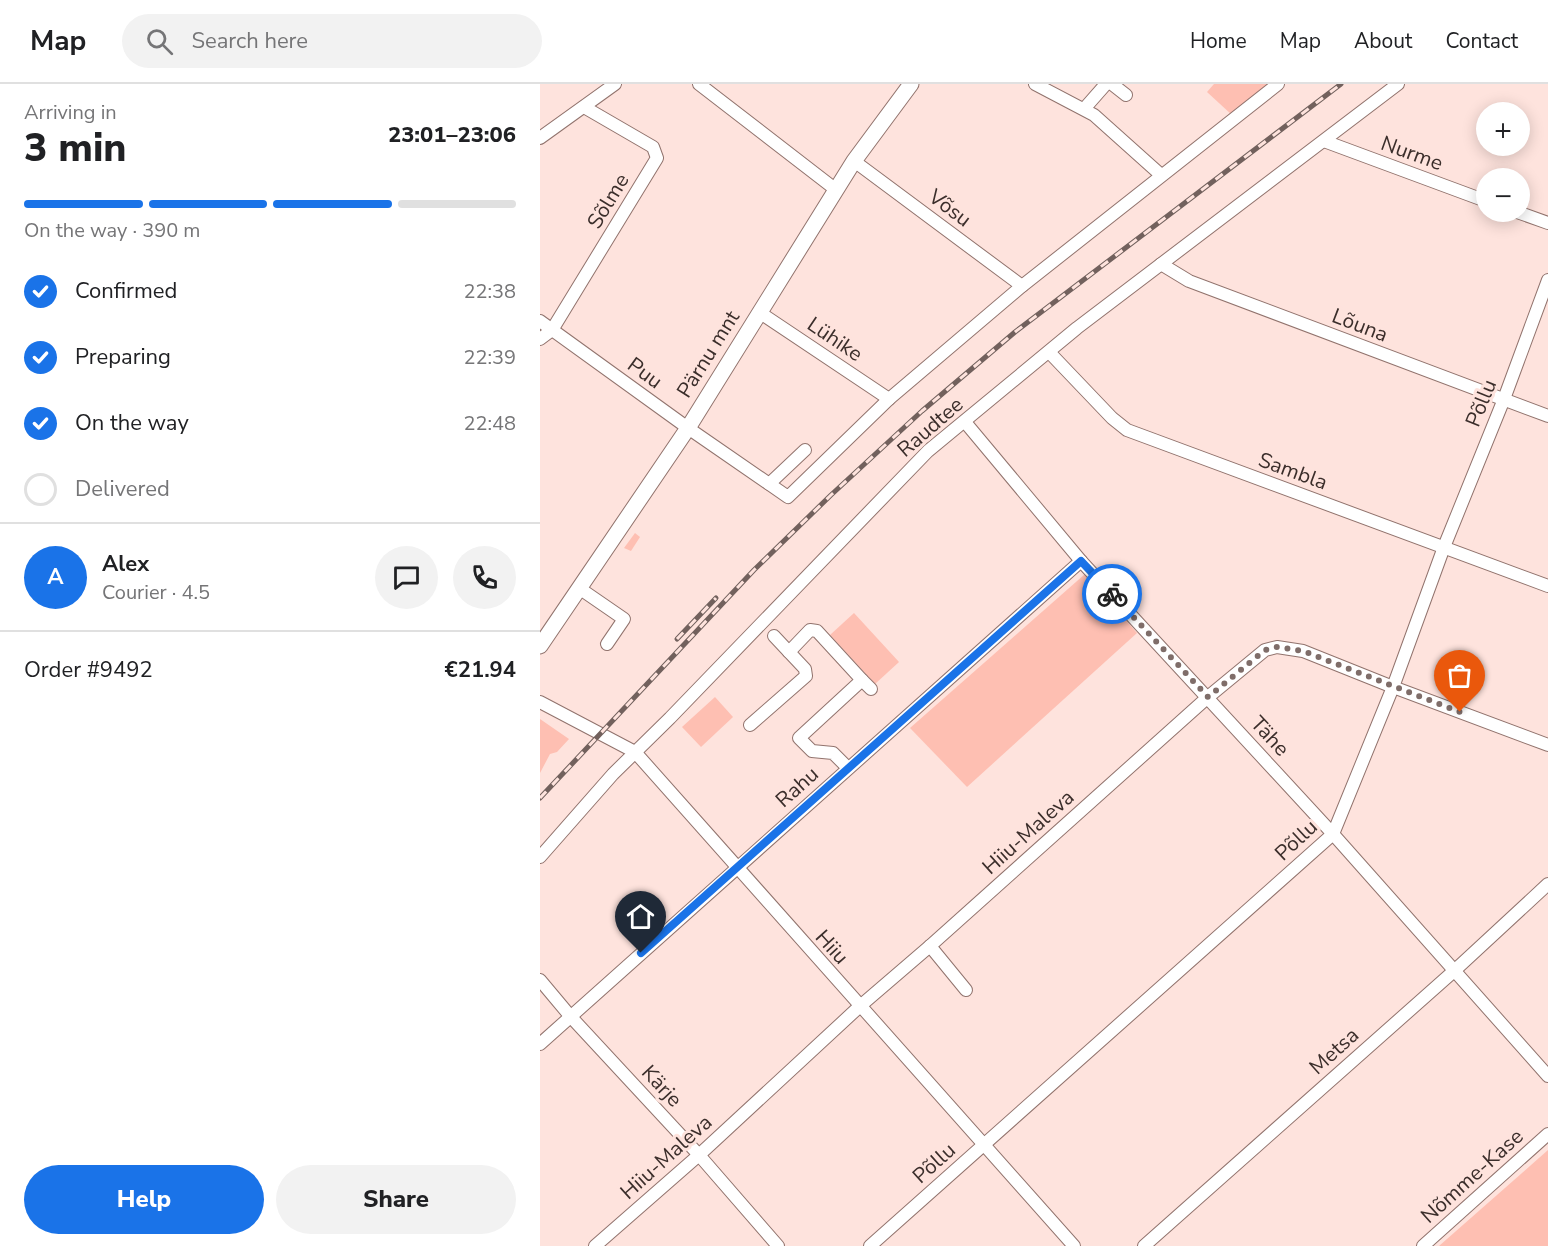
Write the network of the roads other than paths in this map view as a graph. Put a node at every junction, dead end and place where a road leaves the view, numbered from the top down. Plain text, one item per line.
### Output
1 (615, 84) edge
2 (699, 84) edge
3 (911, 84) edge
4 (1035, 84) edge
5 (1106, 84) edge
6 (1112, 84) edge
7 (1278, 84) edge
8 (1398, 84) edge
9 (1126, 95) dead end
10 (584, 106) junction
11 (1084, 110) junction
12 (542, 133) edge
13 (1324, 141) junction
14 (854, 160) junction
15 (1161, 175) junction
16 (835, 189) junction
17 (1476, 197) edge
18 (1530, 217) edge
19 (1548, 223) edge
20 (1161, 264) junction
21 (1548, 280) edge
22 (1022, 286) junction
23 (759, 312) junction
24 (540, 321) edge
25 (552, 330) junction
26 (540, 339) edge
27 (1049, 352) junction
28 (889, 399) junction
29 (1504, 399) junction
30 (1548, 416) edge
31 (965, 422) junction
32 (687, 428) junction
33 (805, 450) dead end
34 (769, 484) junction
35 (1444, 547) junction
36 (1081, 561) junction
37 (1548, 586) edge
38 (579, 588) junction
39 (774, 636) dead end
40 (607, 644) dead end
41 (540, 646) edge
42 (789, 652) junction
43 (862, 680) junction
44 (1393, 687) junction
45 (871, 689) dead end
46 (1208, 697) junction
47 (540, 702) edge
48 (750, 725) dead end
49 (1548, 745) edge
50 (634, 752) junction
51 (848, 768) junction
52 (1333, 834) junction
53 (540, 857) edge
54 (736, 868) junction
55 (1548, 884) edge
56 (930, 946) junction
57 (1454, 971) junction
58 (540, 980) edge
59 (966, 990) dead end
60 (859, 1007) junction
61 (571, 1017) junction
62 (540, 1044) edge
63 (1548, 1076) edge
64 (1548, 1134) edge
65 (984, 1145) junction
66 (699, 1155) junction
67 (595, 1246) edge
68 (778, 1246) edge
69 (870, 1246) edge
70 (1074, 1246) edge
71 (1144, 1246) edge
72 (1423, 1246) edge

1 - 10 street
2 - 16 street
3 - 14 main road, Pärnu mnt
4 - 11 street
5 - 11 street
6 - 9 street
7 - 15 street
8 - 13 street, Raudtee
10 - 12 street
10 - 25 street, Sõlme
11 - 15 street
13 - 17 street, Nurme
13 - 20 street, Raudtee
14 - 16 main road, Pärnu mnt
14 - 22 street, Võsu
15 - 22 street
16 - 23 main road, Pärnu mnt
18 - 19 street
20 - 27 street, Raudtee
20 - 29 street, Lõuna
21 - 29 street, Põllu
22 - 28 street
23 - 28 street, Lühike
23 - 32 main road, Pärnu mnt
24 - 25 street, Puu
25 - 26 street, Sõlme
25 - 32 street, Puu
27 - 31 street, Raudtee
27 - 35 street, Sambla
28 - 34 street, Puu
29 - 30 street, Lõuna
29 - 35 street, Põllu
31 - 36 street, Tähe
31 - 50 street, Raudtee
32 - 34 street, Puu
32 - 38 main road, Pärnu mnt
33 - 34 street
35 - 37 street, Sambla
35 - 44 street, Põllu
36 - 46 street, Tähe
36 - 51 street, Rahu
38 - 40 street
38 - 41 main road, Pärnu mnt
39 - 42 street
42 - 43 street
42 - 48 street
43 - 45 street
43 - 51 street
44 - 46 street, Hiiu-Maleva
44 - 49 street, Hiiu-Maleva
44 - 52 street, Põllu
46 - 52 street, Tähe
46 - 56 street, Hiiu-Maleva
47 - 50 street, Hiiu
50 - 53 street, Raudtee
50 - 54 street, Hiiu
51 - 54 street, Rahu
52 - 57 street, Tähe
52 - 65 street, Põllu
54 - 60 street, Hiiu
54 - 61 street, Rahu
55 - 57 street, Metsa
56 - 59 street
56 - 60 street, Hiiu-Maleva
57 - 63 street, Tähe
57 - 71 street, Metsa
58 - 61 street, Kärje
60 - 65 street, Hiiu
60 - 66 street, Hiiu-Maleva
61 - 62 street, Rahu
61 - 66 street, Kärje
64 - 72 street, Nõmme-Kase
65 - 69 street, Põllu
65 - 70 street, Hiiu
66 - 67 street, Hiiu-Maleva
66 - 68 street, Kärje

